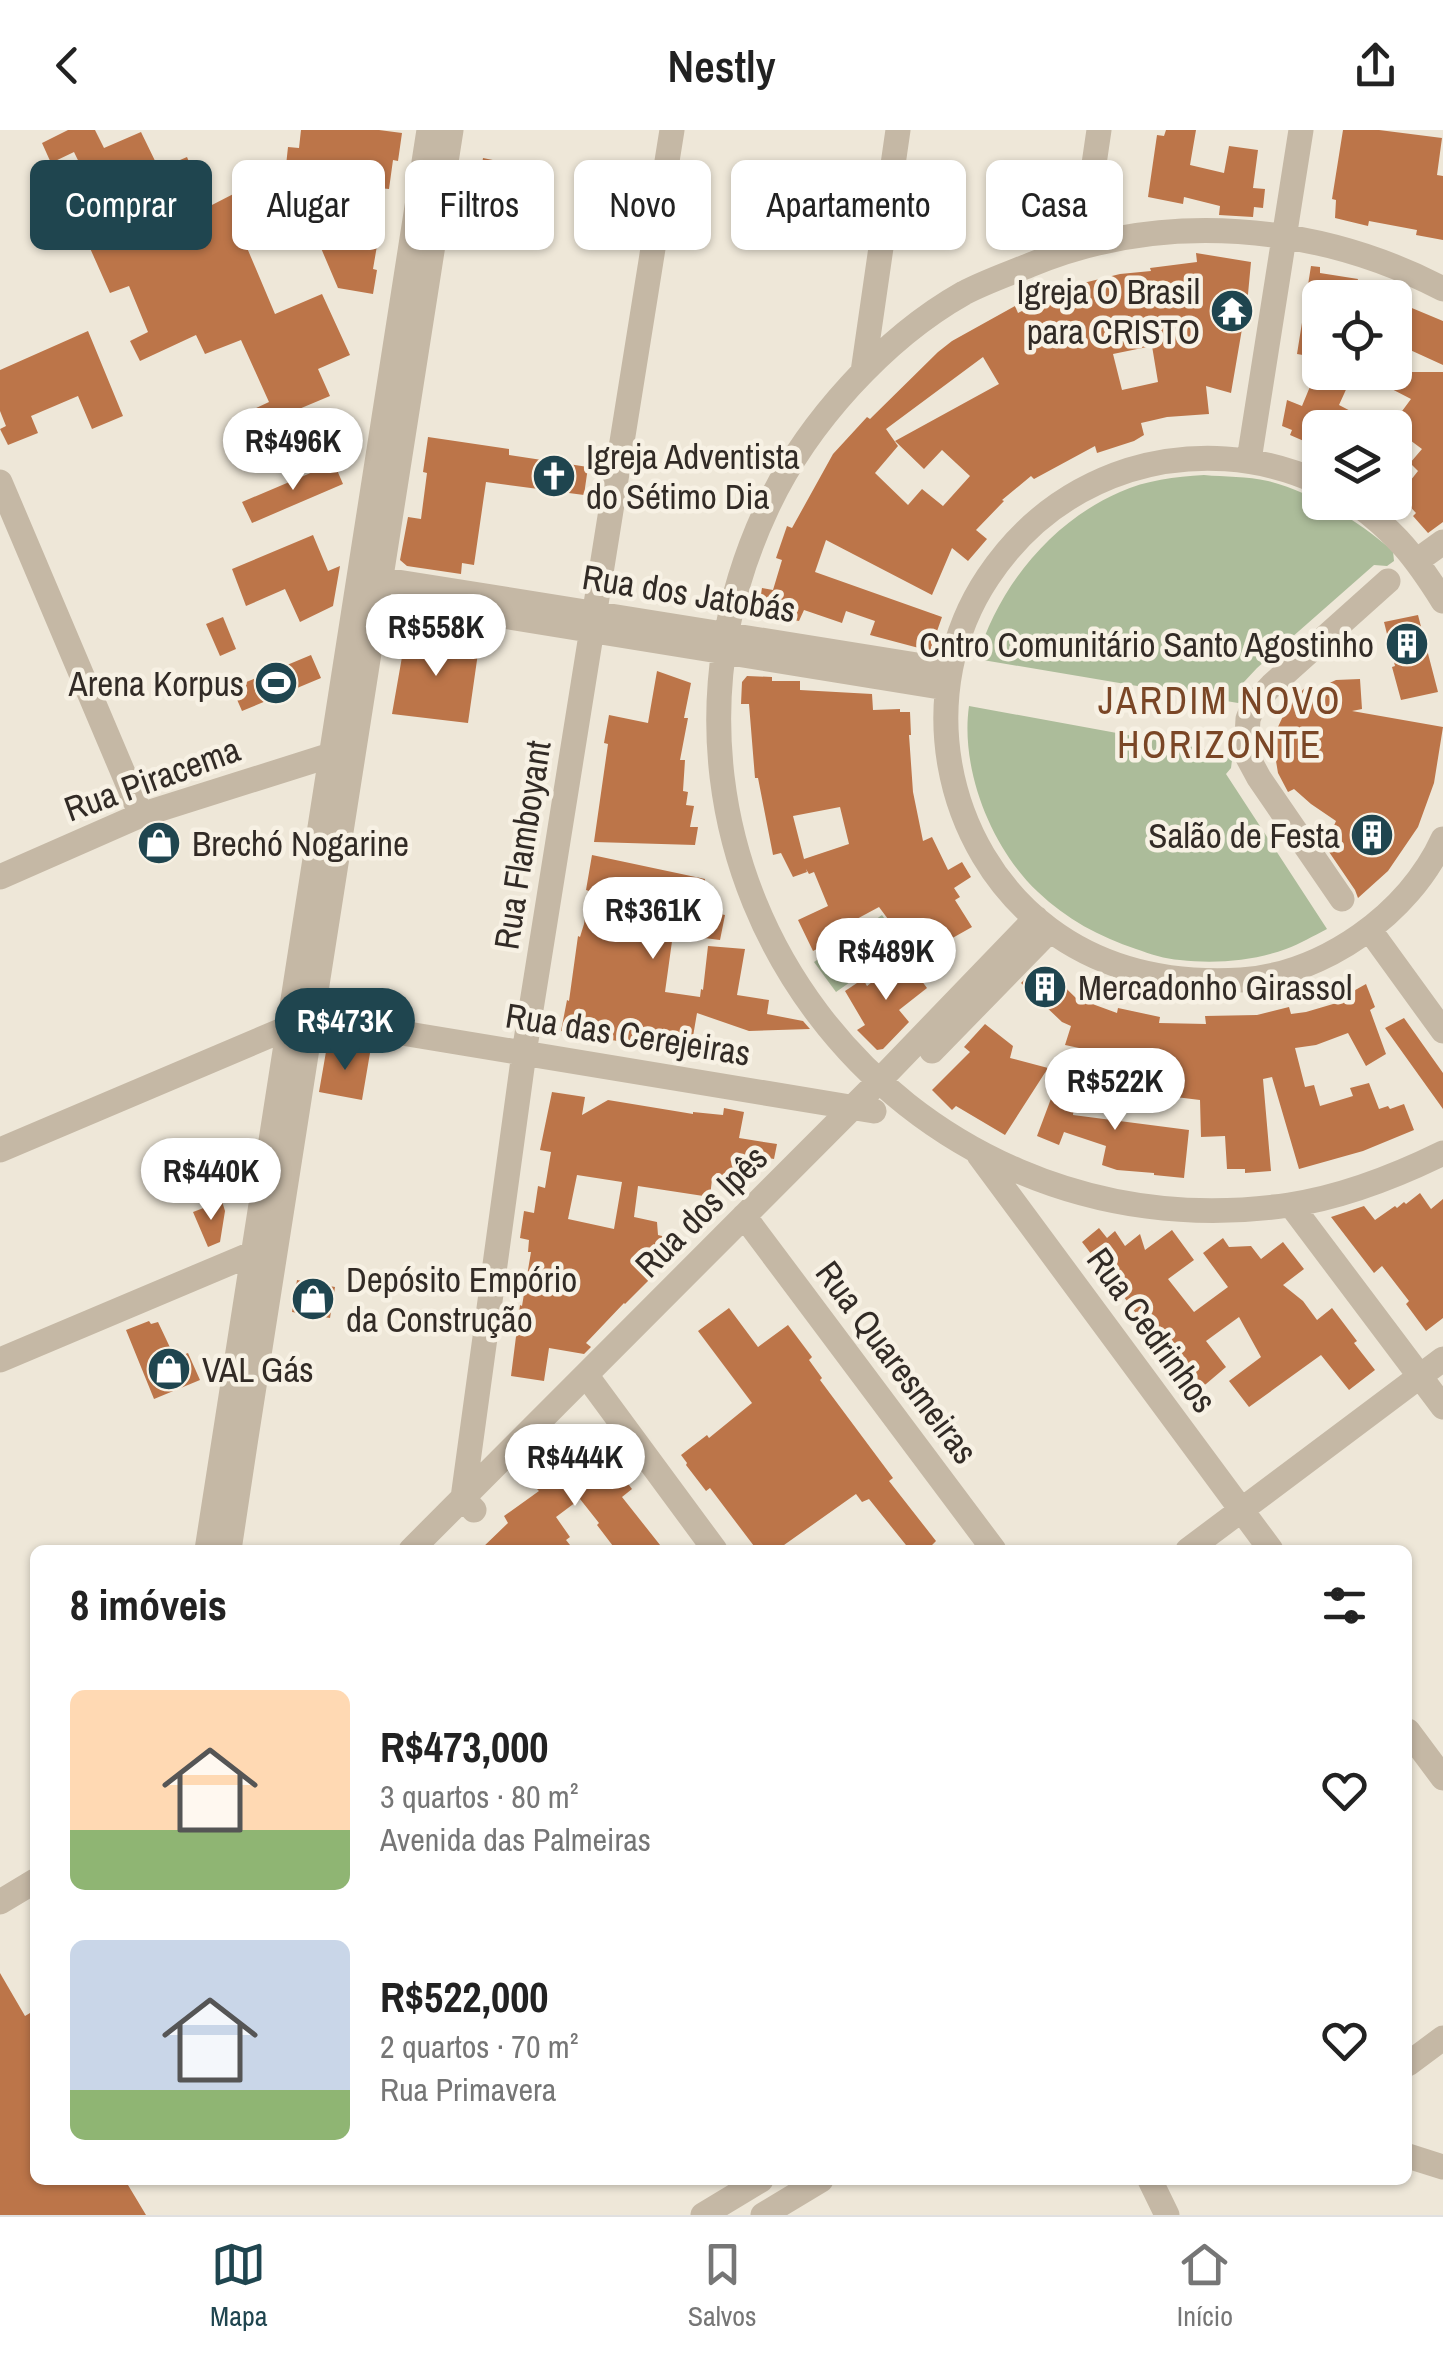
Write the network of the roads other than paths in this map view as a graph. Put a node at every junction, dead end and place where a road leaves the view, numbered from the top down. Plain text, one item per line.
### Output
1 (428, 130) edge
2 (451, 130) edge
3 (672, 130) edge
4 (898, 130) edge
5 (1099, 130) edge
6 (1301, 130) edge
7 (1095, 160) edge
8 (1284, 236) junction
9 (1123, 239) edge
10 (1071, 250) edge
11 (1443, 290) edge
12 (863, 372) junction
13 (1249, 460) junction
14 (1302, 475) edge
15 (1, 486) edge
16 (1379, 520) edge
17 (1443, 542) edge
18 (1418, 560) junction
19 (1388, 582) dead end
20 (369, 586) junction
21 (1443, 601) edge
22 (593, 621) junction
23 (724, 643) junction
24 (947, 679) junction
25 (331, 755) junction
26 (140, 815) junction
27 (1443, 839) edge
28 (0, 877) edge
29 (1342, 899) dead end
30 (1043, 924) junction
31 (1369, 929) junction
32 (300, 1022) junction
33 (1443, 1031) edge
34 (524, 1053) junction
35 (874, 1098) junction
36 (0, 1150) edge
37 (976, 1151) junction
38 (1443, 1153) edge
39 (1291, 1205) junction
40 (749, 1223) junction
41 (264, 1249) junction
42 (0, 1360) edge
43 (1443, 1360) edge
44 (1420, 1377) junction
45 (591, 1382) junction
46 (1443, 1408) edge
47 (468, 1504) junction
48 (1241, 1510) junction
49 (208, 1545) edge
50 (231, 1545) edge
51 (431, 1545) edge
52 (711, 1545) edge
53 (990, 1545) edge
54 (1195, 1545) edge
55 (1267, 1545) edge
56 (1412, 1736) edge
57 (1443, 1778) edge
58 (30, 1883) edge
59 (2, 1896) edge
60 (1443, 2038) edge
61 (1412, 2061) edge
62 (1412, 2157) edge
63 (1443, 2167) edge
64 (752, 2185) edge
65 (758, 2185) edge
66 (813, 2185) edge
67 (1152, 2185) edge
68 (768, 2214) edge
69 (703, 2215) edge
70 (1166, 2215) edge

1 - 20 street
2 - 20 street
3 - 22 street, Rua Flamboyant
4 - 12 street
5 - 7 street
6 - 8 street
8 - 9 street
8 - 11 street
8 - 13 street
10 - 12 street
12 - 23 street
13 - 14 street
13 - 24 street
15 - 26 street
16 - 18 street
17 - 18 street
18 - 21 street
19 - 29 street
20 - 22 street, Rua dos Jatobás
20 - 25 street
20 - 32 street
22 - 23 street, Rua dos Jatobás
22 - 34 street, Rua Flamboyant
23 - 24 street, Rua dos Jatobás
23 - 35 street
24 - 30 street
25 - 26 street, Rua Piracema
25 - 32 street
26 - 28 street, Rua Piracema
27 - 31 street
30 - 31 street
30 - 35 street, Rua dos Ipês
31 - 33 street
32 - 34 street, Rua das Cerejeiras
32 - 36 street
32 - 41 street
34 - 35 street, Rua das Cerejeiras
34 - 47 street, Rua Flamboyant
35 - 37 street
35 - 40 street, Rua dos Ipês
37 - 39 street
37 - 48 street, Rua Cedrinhos
38 - 39 street
39 - 44 street
40 - 45 street, Rua dos Ipês
40 - 53 street, Rua Quaresmeiras
41 - 42 street
41 - 49 street
41 - 50 street
43 - 44 street
44 - 46 street
44 - 48 street
45 - 47 street, Rua dos Ipês
45 - 52 street
47 - 51 street, Rua dos Ipês
48 - 54 street
48 - 55 street, Rua Cedrinhos
56 - 57 street
58 - 59 street
60 - 61 street
62 - 63 street
64 - 69 street
65 - 68 street
66 - 68 street
67 - 70 street

